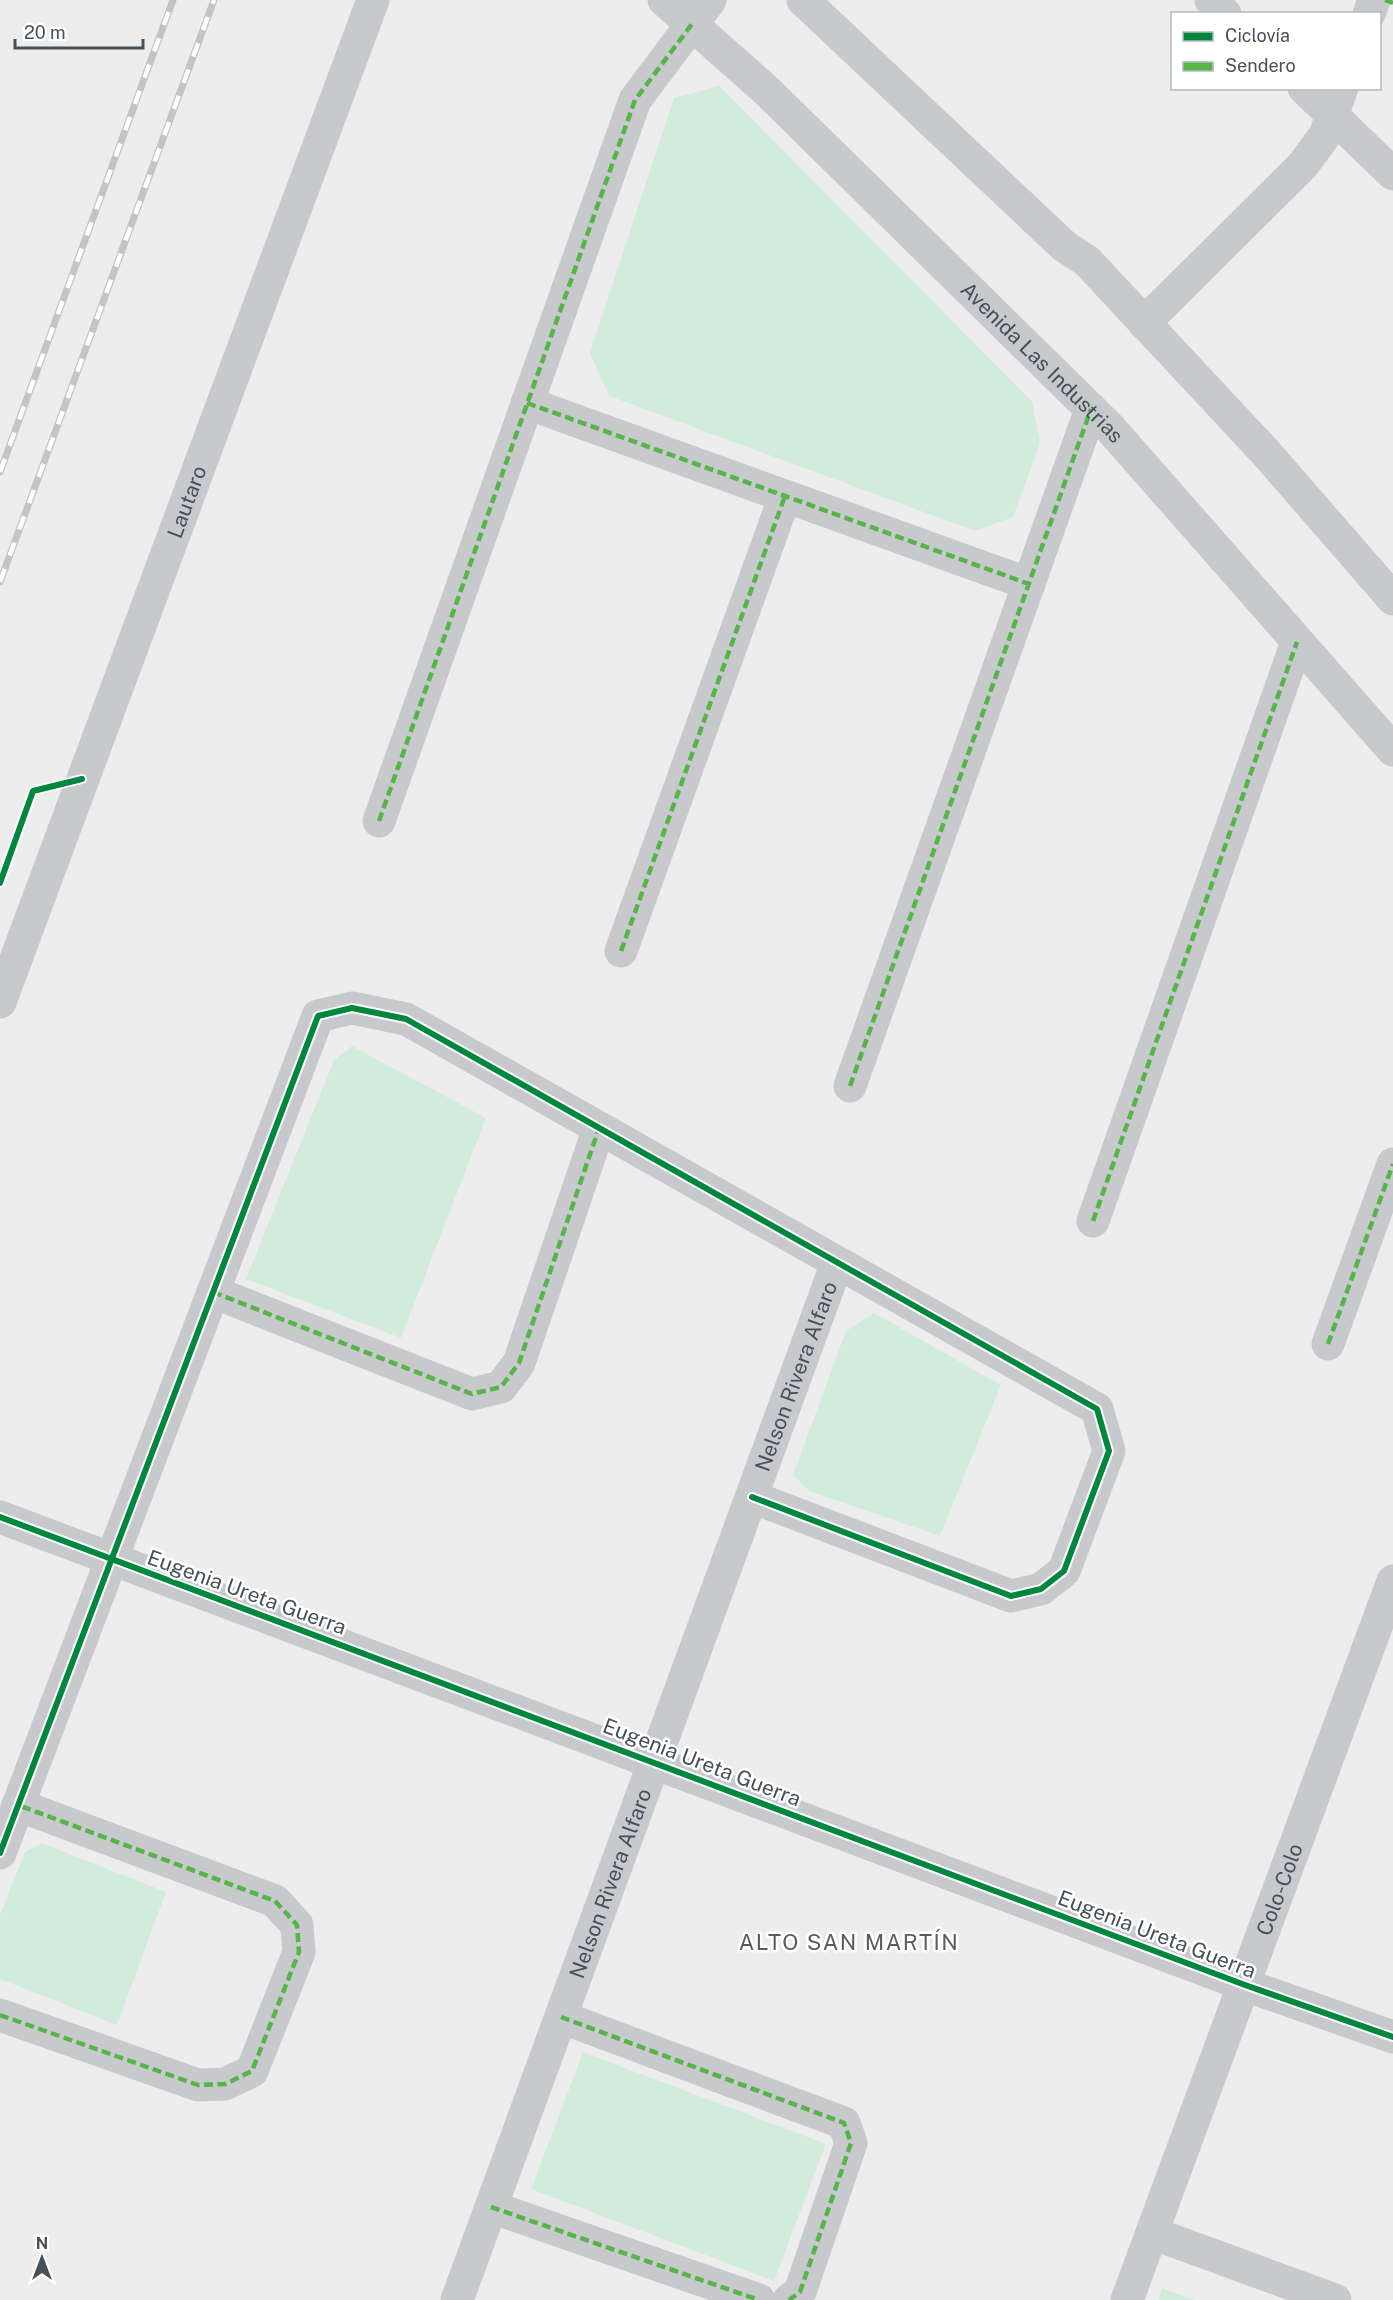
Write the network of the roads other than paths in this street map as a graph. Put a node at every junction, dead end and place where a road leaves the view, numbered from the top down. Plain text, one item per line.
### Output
1 (373, 0) edge
2 (664, 0) edge
3 (803, 0) edge
4 (1211, 0) edge
5 (1385, 0) edge
6 (1393, 3) edge
7 (701, 12) edge
8 (1223, 12) edge
9 (1309, 90) edge
10 (1337, 102) edge
11 (1393, 174) edge
12 (1144, 322) junction
13 (527, 404) junction
14 (1091, 409) junction
15 (785, 496) junction
16 (1029, 584) junction
17 (1393, 599) edge
18 (1298, 642) junction
19 (1393, 750) edge
20 (379, 821) dead end
21 (621, 951) dead end
22 (0, 1002) edge
23 (850, 1086) dead end
24 (599, 1128) junction
25 (1393, 1164) edge
26 (1093, 1221) dead end
27 (837, 1263) junction
28 (213, 1292) junction
29 (1328, 1344) dead end
30 (752, 1497) junction
31 (0, 1516) edge
32 (112, 1559) junction
33 (1393, 1581) edge
34 (654, 1761) junction
35 (18, 1805) junction
36 (0, 1853) edge
37 (1245, 1985) junction
38 (0, 2015) edge
39 (561, 2017) junction
40 (1393, 2037) edge
41 (491, 2207) junction
42 (1152, 2233) junction
43 (458, 2300) edge
44 (759, 2300) edge
45 (789, 2300) edge
46 (1127, 2300) edge
47 (1335, 2300) edge

1 - 22 street, Lautaro
2 - 7 street, Avenida Las Industrias
3 - 12 street
4 - 8 street
5 - 6 street
7 - 13 street
7 - 14 street, Avenida Las Industrias
9 - 10 street
10 - 11 street
10 - 12 street
12 - 17 street
13 - 15 street
13 - 20 street
14 - 16 street
14 - 18 street, Avenida Las Industrias
15 - 16 street
15 - 21 street
16 - 23 street
18 - 19 street, Avenida Las Industrias
18 - 26 street
24 - 27 street
24 - 28 street
24 - 28 street
25 - 29 street
27 - 30 street, Nelson Rivera Alfaro
27 - 30 street
28 - 32 street
30 - 34 street, Nelson Rivera Alfaro
31 - 32 street, Eugenia Ureta Guerra
32 - 34 street, Eugenia Ureta Guerra
32 - 35 street
33 - 37 street, Colo-Colo
34 - 37 street, Eugenia Ureta Guerra
34 - 39 street, Nelson Rivera Alfaro
35 - 36 street
35 - 38 street
37 - 40 street, Eugenia Ureta Guerra
37 - 42 street, Colo-Colo
39 - 41 street, Nelson Rivera Alfaro
39 - 45 street
41 - 43 street, Nelson Rivera Alfaro
41 - 44 street
42 - 46 street, Colo-Colo
42 - 47 street

